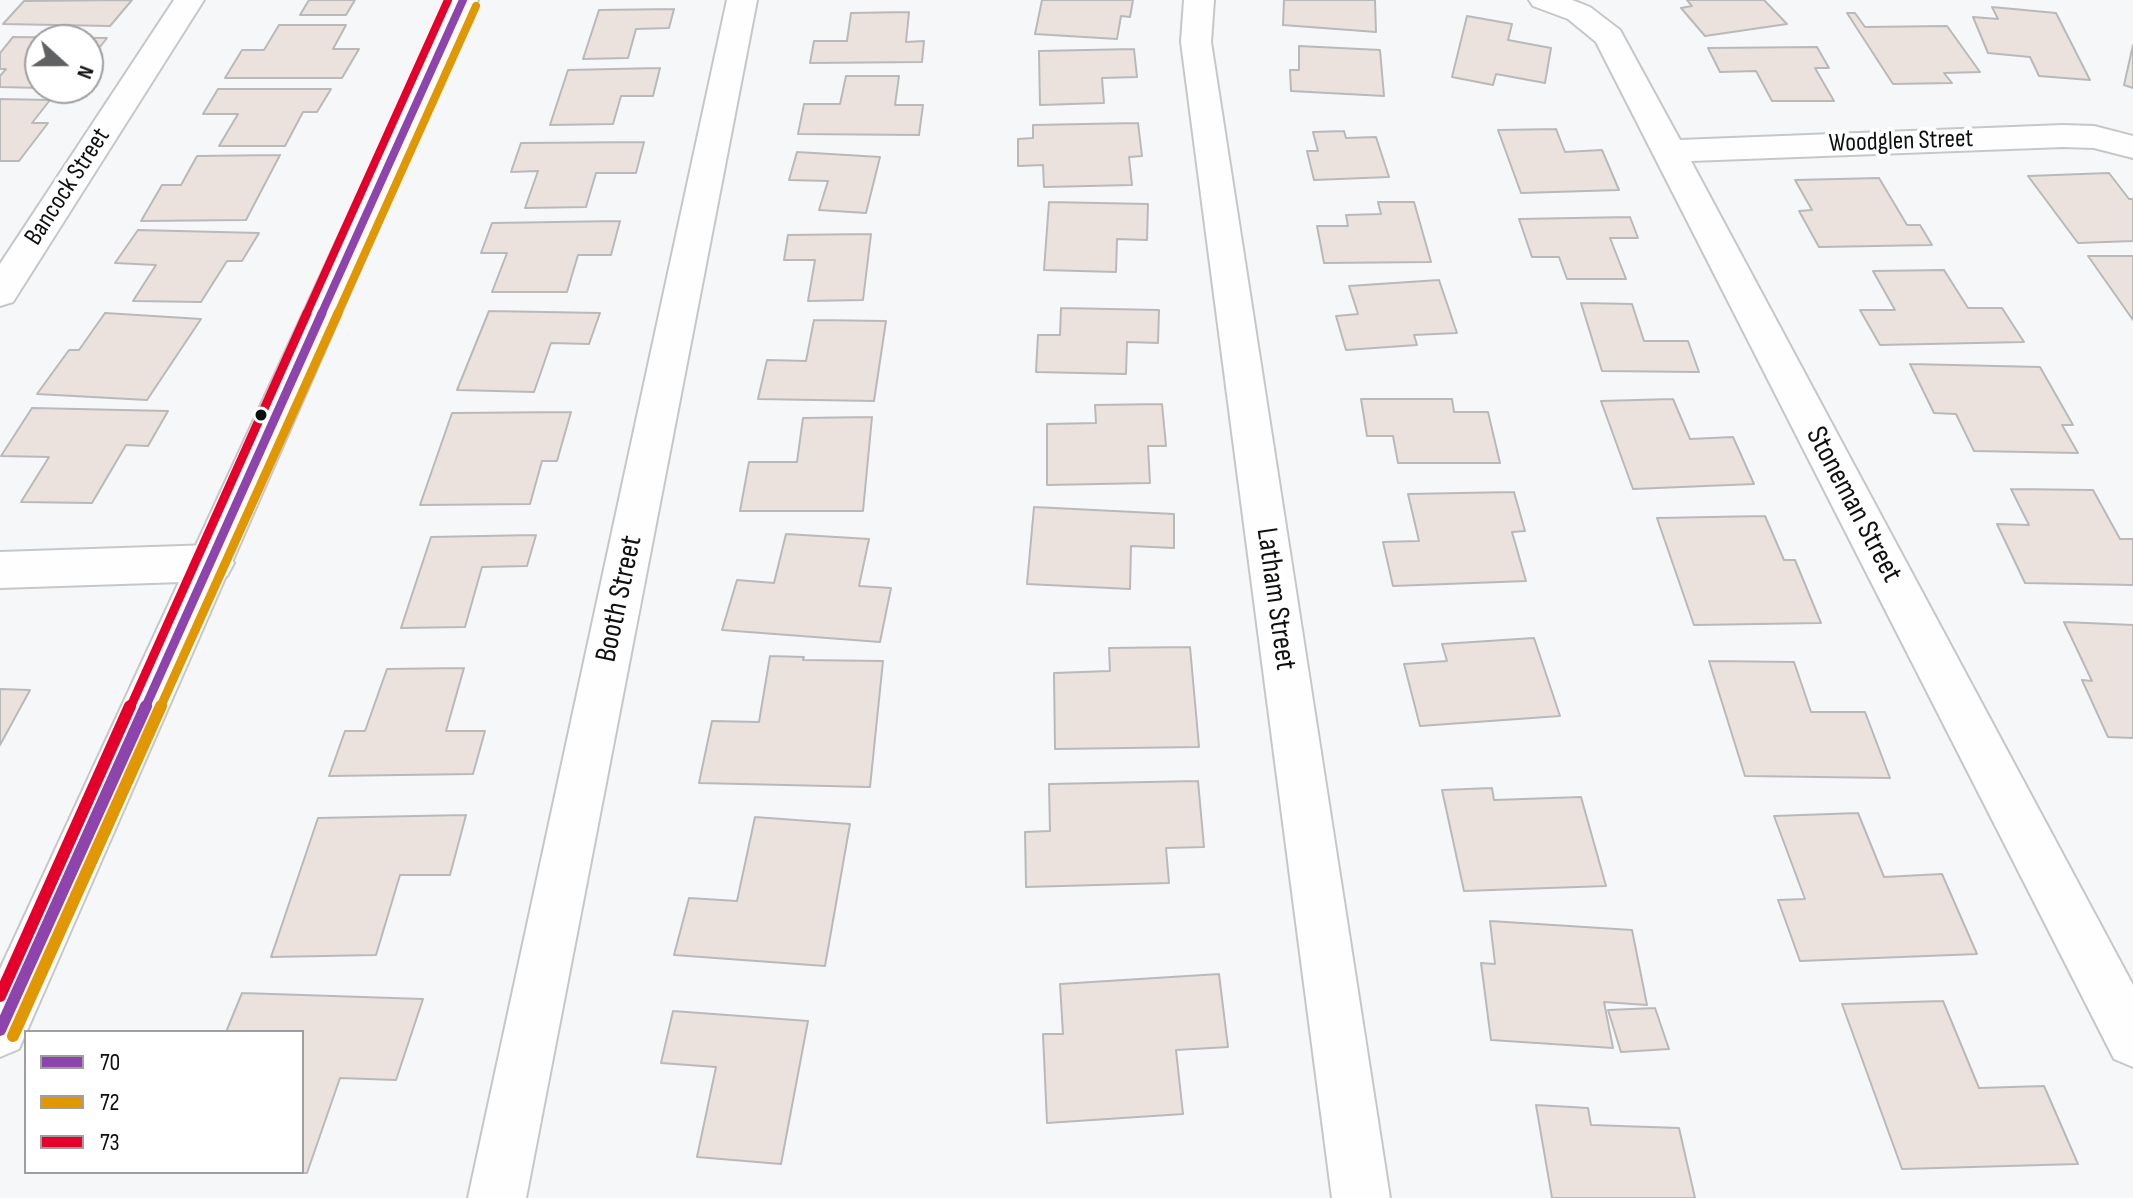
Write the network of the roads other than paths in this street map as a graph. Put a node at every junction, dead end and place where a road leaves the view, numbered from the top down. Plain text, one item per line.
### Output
1 (189, 0) edge
2 (463, 0) edge
3 (742, 0) edge
4 (1199, 0) edge
5 (1544, 0) edge
6 (2133, 147) edge
7 (1668, 151) junction
8 (0, 293) edge
9 (212, 563) junction
10 (0, 570) edge
11 (0, 1030) edge
12 (2133, 1040) edge
13 (497, 1198) edge
14 (1361, 1198) edge

1 - 8 street, Bancock Street
2 - 9 street
3 - 13 street, Booth Street
4 - 14 street, Latham Street
5 - 7 street, Stoneman Street
6 - 7 street, Woodglen Street
7 - 12 street, Stoneman Street
9 - 10 street
9 - 11 street

